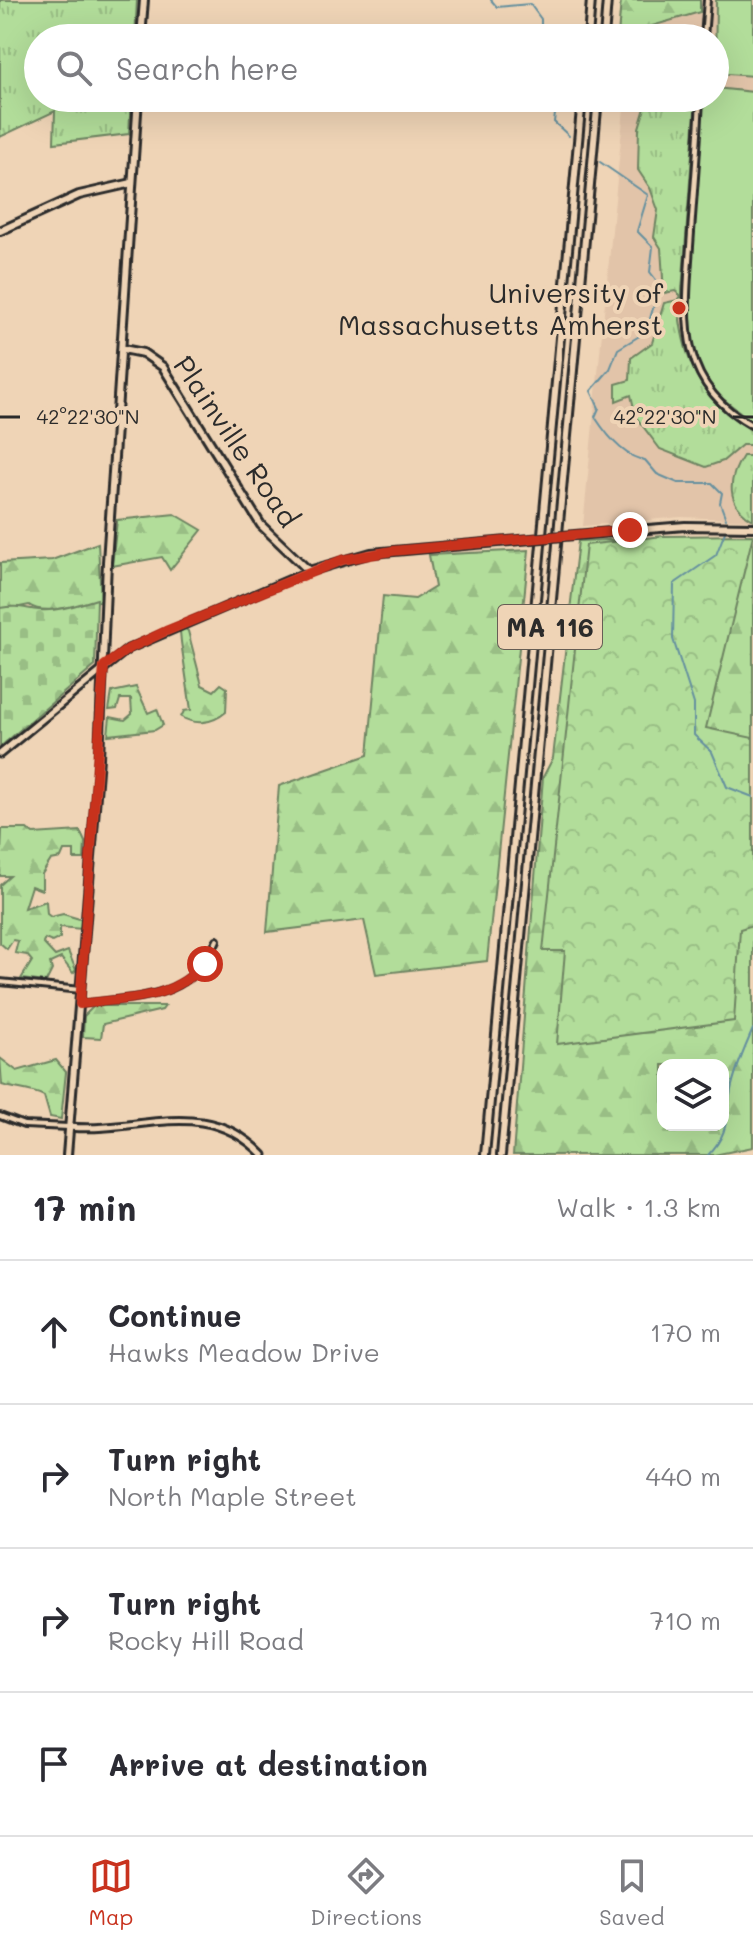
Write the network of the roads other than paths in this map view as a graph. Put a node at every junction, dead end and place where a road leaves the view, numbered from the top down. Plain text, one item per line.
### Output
1 (144, 0) edge
2 (591, 0) edge
3 (607, 0) edge
4 (707, 0) edge
5 (142, 24) edge
6 (589, 24) edge
7 (605, 24) edge
8 (705, 24) edge
9 (137, 112) edge
10 (581, 112) edge
11 (597, 112) edge
12 (699, 112) edge
13 (132, 183) junction
14 (0, 231) edge
15 (123, 349) junction
16 (753, 426) edge
17 (753, 527) edge
18 (309, 571) junction
19 (104, 666) junction
20 (0, 754) edge
21 (217, 940) dead end
22 (0, 982) edge
23 (81, 990) junction
24 (80, 1004) junction
25 (0, 1116) edge
26 (69, 1127) junction
27 (67, 1155) edge
28 (263, 1155) edge
29 (485, 1155) edge
30 (501, 1155) edge

1 - 5 main road
2 - 6 main road
3 - 7 main road
4 - 8 street
9 - 13 main road
10 - 29 main road, MA 116
11 - 30 main road, MA 116
12 - 16 street
13 - 14 main road
13 - 15 main road
15 - 18 main road, Plainville Road
15 - 19 main road
17 - 18 main road, bridge
18 - 19 street
19 - 20 street
19 - 23 main road
21 - 24 street
22 - 23 street
23 - 24 main road
24 - 26 main road
25 - 26 street
26 - 27 main road
26 - 28 street

